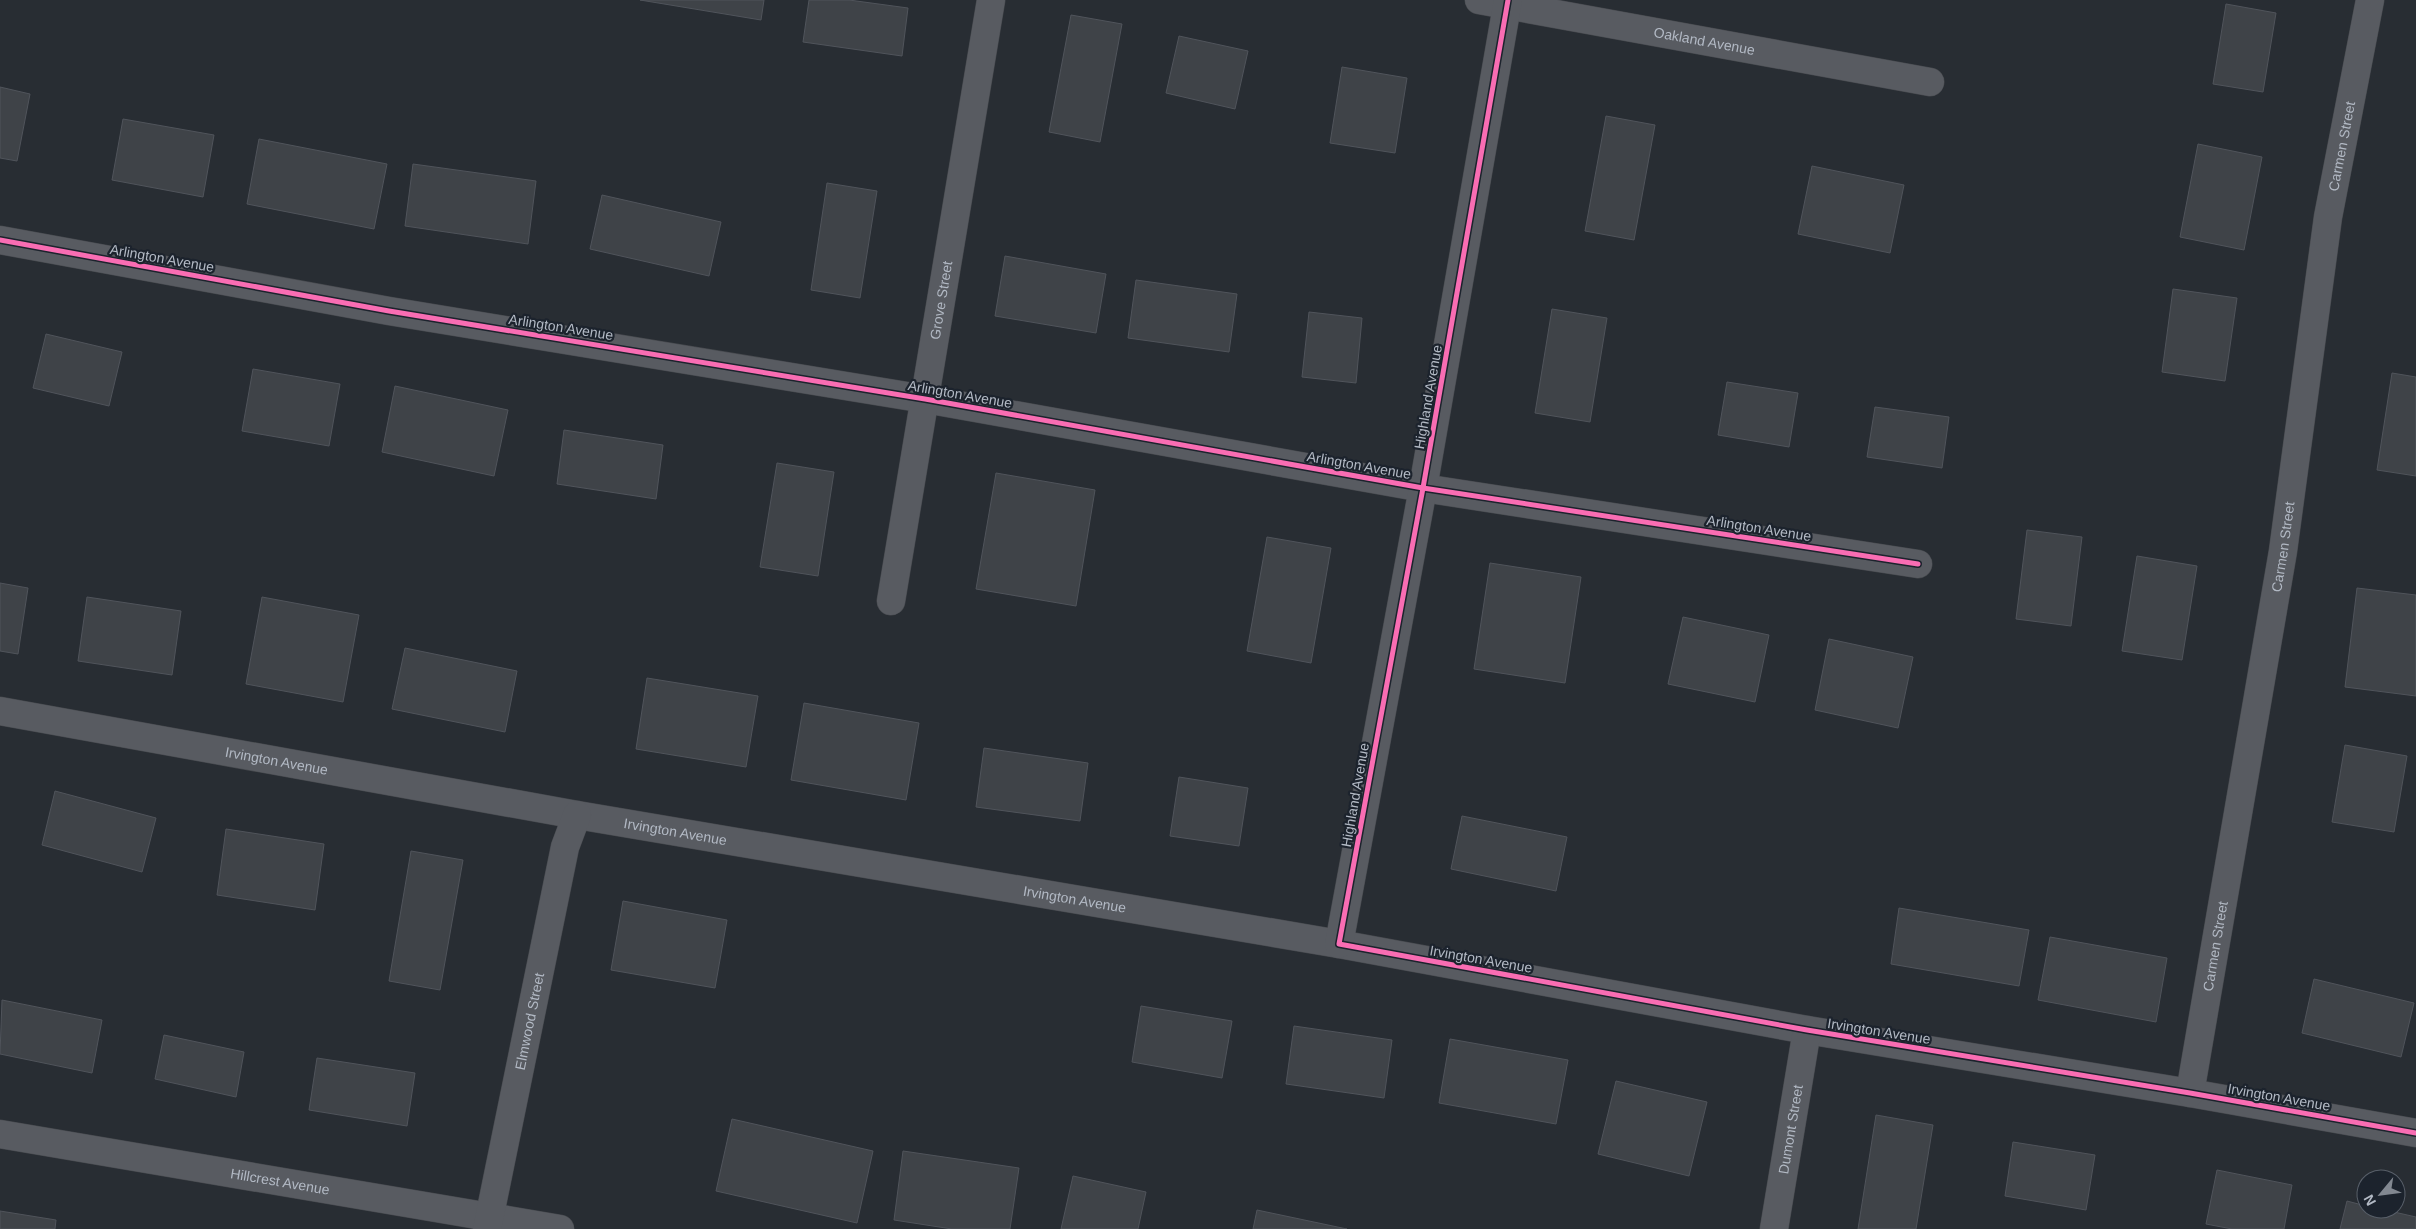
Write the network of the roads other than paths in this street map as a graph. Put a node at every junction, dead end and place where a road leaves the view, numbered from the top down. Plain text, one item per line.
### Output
1 (991, 0) edge
2 (1479, 0) edge
3 (2370, 0) edge
4 (1508, 2) edge
5 (1930, 82) dead end
6 (0, 240) edge
7 (925, 399) junction
8 (1423, 488) junction
9 (1918, 564) dead end
10 (891, 601) dead end
11 (0, 711) edge
12 (577, 815) junction
13 (1339, 944) junction
14 (1807, 1030) junction
15 (2190, 1093) junction
16 (2416, 1133) edge
17 (0, 1134) edge
18 (488, 1223) edge
19 (560, 1229) edge
20 (1774, 1229) edge

1 - 7 street, Grove Street
2 - 4 street, Oakland Avenue
3 - 15 street, Carmen Street
4 - 5 street, Oakland Avenue
4 - 8 street, Highland Avenue
6 - 7 street, Arlington Avenue
7 - 8 street, Arlington Avenue
7 - 10 street, Grove Street
8 - 9 street, Arlington Avenue
8 - 13 street, Highland Avenue
11 - 12 street, Irvington Avenue
12 - 13 street, Irvington Avenue
12 - 18 street, Elmwood Street
13 - 14 street, Irvington Avenue
14 - 15 street, Irvington Avenue
14 - 20 street, Dumont Street
15 - 16 street, Irvington Avenue
17 - 18 street, Hillcrest Avenue
18 - 19 street, Hillcrest Avenue

